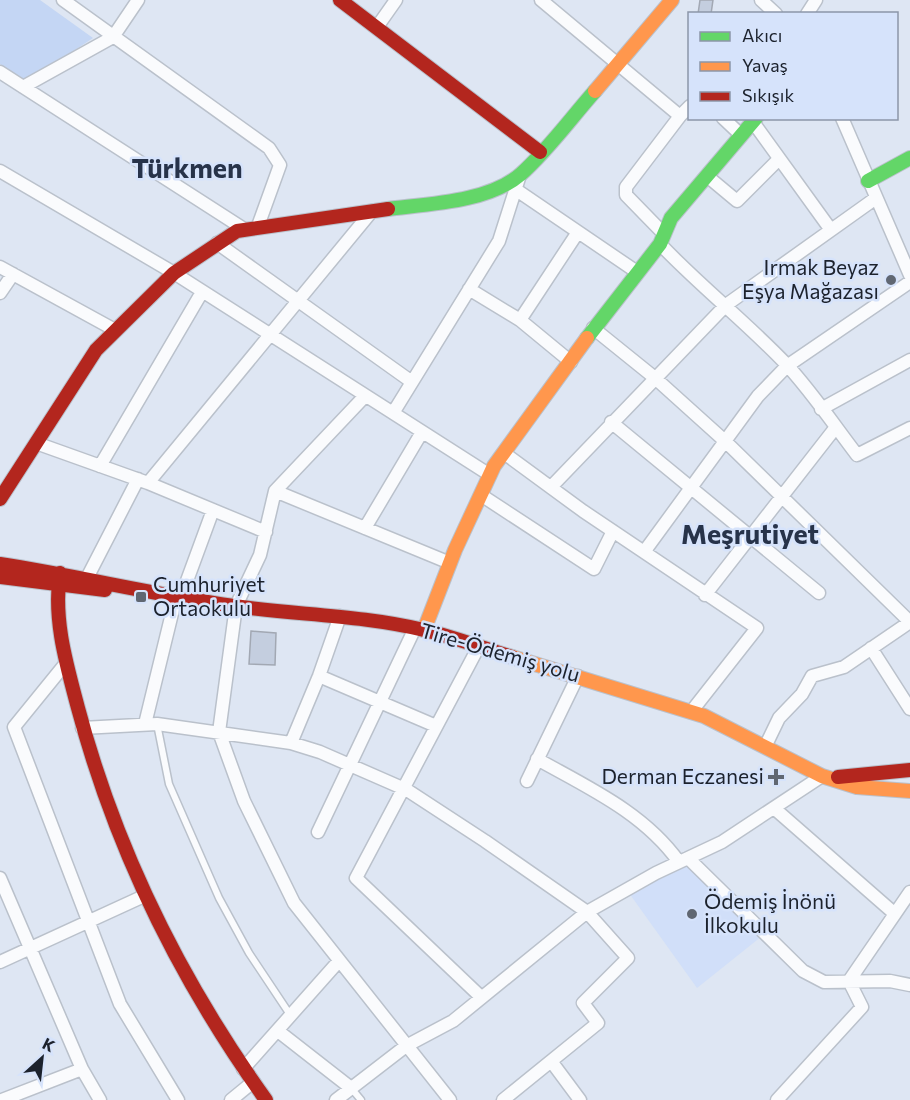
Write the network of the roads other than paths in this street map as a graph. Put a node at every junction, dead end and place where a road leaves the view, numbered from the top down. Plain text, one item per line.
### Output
1 (63, 0) edge
2 (138, 0) edge
3 (340, 0) edge
4 (396, 0) edge
5 (541, 0) edge
6 (672, 0) edge
7 (761, 0) edge
8 (774, 12) edge
9 (377, 27) junction
10 (113, 37) junction
11 (619, 64) junction
12 (0, 72) edge
13 (23, 87) junction
14 (688, 108) edge
15 (680, 116) junction
16 (725, 120) edge
17 (755, 120) edge
18 (843, 120) edge
19 (741, 135) junction
20 (540, 152) junction
21 (910, 158) edge
22 (779, 159) junction
23 (0, 171) edge
24 (520, 175) junction
25 (707, 176) junction
26 (868, 181) junction
27 (516, 189) junction
28 (876, 198) junction
29 (372, 211) junction
30 (251, 228) junction
31 (831, 230) junction
32 (578, 232) junction
33 (662, 239) junction
34 (217, 243) junction
35 (0, 267) edge
36 (637, 272) junction
37 (174, 273) junction
38 (13, 274) junction
39 (910, 275) edge
40 (910, 282) edge
41 (469, 289) junction
42 (202, 291) junction
43 (0, 293) edge
44 (298, 301) junction
45 (726, 305) junction
46 (520, 320) junction
47 (593, 328) junction
48 (115, 330) junction
49 (270, 335) junction
50 (910, 360) edge
51 (571, 362) junction
52 (787, 366) junction
53 (654, 378) junction
54 (412, 382) junction
55 (365, 396) junction
56 (821, 409) junction
57 (393, 413) junction
58 (611, 422) junction
59 (836, 427) junction
60 (910, 428) edge
61 (422, 432) junction
62 (726, 442) junction
63 (36, 443) junction
64 (504, 453) junction
65 (100, 466) junction
66 (490, 475) junction
67 (5, 481) edge
68 (143, 481) junction
69 (551, 487) junction
70 (691, 489) junction
71 (275, 491) junction
72 (480, 495) junction
73 (784, 495) junction
74 (0, 499) edge
75 (213, 510) junction
76 (365, 528) junction
77 (613, 531) junction
78 (266, 532) junction
79 (751, 537) junction
80 (644, 552) junction
81 (450, 563) junction
82 (0, 564) edge
83 (0, 577) edge
84 (59, 579) junction
85 (78, 580) junction
86 (819, 593) dead end
87 (705, 595) junction
88 (179, 597) junction
89 (236, 606) junction
90 (340, 616) junction
91 (910, 622) edge
92 (420, 629) junction
93 (478, 646) junction
94 (871, 648) junction
95 (64, 656) junction
96 (578, 675) junction
97 (319, 676) junction
98 (380, 702) junction
99 (910, 709) edge
100 (691, 712) junction
101 (151, 724) junction
102 (436, 726) junction
103 (82, 728) junction
104 (219, 732) junction
105 (291, 743) junction
106 (765, 747) junction
107 (537, 759) junction
108 (350, 765) junction
109 (910, 770) edge
110 (822, 776) junction
111 (526, 782) dead end
112 (403, 788) junction
113 (910, 791) edge
114 (775, 809) junction
115 (318, 832) dead end
116 (683, 860) junction
117 (0, 878) edge
118 (910, 892) edge
119 (144, 896) junction
120 (587, 912) junction
121 (895, 914) junction
122 (89, 922) junction
123 (30, 948) junction
124 (0, 962) edge
125 (338, 962) junction
126 (849, 981) junction
127 (910, 985) edge
128 (481, 997) junction
129 (292, 1017) junction
130 (279, 1031) junction
131 (406, 1047) junction
132 (551, 1061) junction
133 (82, 1069) junction
134 (243, 1069) junction
135 (253, 1082) junction
136 (351, 1089) junction
137 (2, 1100) edge
138 (100, 1100) edge
139 (178, 1100) edge
140 (231, 1100) edge
141 (266, 1100) edge
142 (336, 1100) edge
143 (361, 1100) edge
144 (450, 1100) edge
145 (503, 1100) edge
146 (579, 1100) edge
147 (777, 1100) edge

1 - 10 street
2 - 10 street
3 - 9 street
4 - 9 street
5 - 11 street
6 - 11 street
7 - 8 street
9 - 20 street
10 - 13 street
10 - 30 street
11 - 15 street
11 - 20 street
12 - 13 street
13 - 30 street
14 - 15 street
15 - 33 street
16 - 19 street
17 - 19 street
17 - 22 street
18 - 26 street
19 - 25 street
20 - 24 street
21 - 26 street
22 - 25 street
22 - 31 street
23 - 37 street
24 - 27 street
24 - 29 street
25 - 33 street
26 - 28 street
27 - 32 street
27 - 41 street
28 - 31 street
28 - 39 street
29 - 30 street
29 - 44 street
30 - 34 street
31 - 45 street
32 - 36 street
32 - 46 street
33 - 36 street
33 - 45 street
34 - 37 street
34 - 44 street
35 - 38 street
36 - 47 street
37 - 42 street
37 - 48 street
38 - 43 street
38 - 48 street
40 - 52 street
41 - 46 street
41 - 54 street
42 - 49 street
42 - 65 street
44 - 49 street
44 - 54 street
45 - 52 street
45 - 53 street
46 - 51 street
47 - 51 street
47 - 53 street
48 - 63 street
49 - 55 street
49 - 68 street
50 - 56 street
51 - 64 street
52 - 56 street
52 - 62 street
53 - 58 street
53 - 62 street
54 - 57 street
55 - 57 street
55 - 71 street
56 - 59 street
57 - 61 street
58 - 69 street
58 - 70 street
59 - 60 street
59 - 73 street
61 - 66 street
61 - 76 street
62 - 70 street
62 - 73 street
63 - 65 street
63 - 67 street
64 - 66 street
64 - 69 street
65 - 68 street
66 - 72 street
67 - 74 street
68 - 75 street
68 - 85 street
69 - 77 street
70 - 79 street
70 - 80 street
71 - 76 street
71 - 78 street
72 - 77 street
72 - 81 street
73 - 79 street
73 - 91 street
75 - 78 street
75 - 88 street
76 - 81 street
77 - 80 street
78 - 89 street
79 - 86 street
79 - 87 street
80 - 87 street
81 - 92 street
82 - 84 street
83 - 84 street
84 - 85 street, Tire-Ödemiş yolu
84 - 95 street
85 - 88 street, Tire-Ödemiş yolu
85 - 95 street
87 - 100 street
88 - 89 street, Tire-Ödemiş yolu
88 - 101 street
89 - 90 street, Tire-Ödemiş yolu
89 - 104 street
90 - 92 street, Tire-Ödemiş yolu
90 - 97 street
91 - 94 street
92 - 93 street, Tire-Ödemiş yolu
92 - 98 street
93 - 96 street, Tire-Ödemiş yolu
93 - 102 street
94 - 99 street
94 - 106 street
95 - 103 street
95 - 122 street
96 - 100 street, Tire-Ödemiş yolu
96 - 107 street
97 - 98 street
97 - 105 street
98 - 102 street
98 - 108 street
100 - 106 street, Tire-Ödemiş yolu
101 - 103 street
101 - 104 street
101 - 129 lane
102 - 112 street
103 - 119 street
104 - 105 street
104 - 125 street
105 - 108 street
106 - 110 street, Tire-Ödemiş yolu
107 - 111 street
107 - 116 street
108 - 112 street
108 - 115 street
109 - 110 street
110 - 113 street, Tire-Ödemiş yolu
110 - 114 street
112 - 120 street
112 - 128 street
114 - 116 street
114 - 121 street
116 - 120 street
116 - 126 street
117 - 123 street
118 - 121 street
119 - 122 street
119 - 134 street
120 - 128 street
120 - 132 street
121 - 126 street
122 - 123 street
122 - 139 street
123 - 124 street
123 - 133 street
125 - 129 street
125 - 131 street
126 - 127 street
126 - 147 street
128 - 131 street
129 - 130 street
130 - 134 street
130 - 136 street
131 - 136 street
131 - 144 street
132 - 145 street
132 - 146 street
133 - 137 street
133 - 138 street
134 - 135 street
135 - 140 street
135 - 141 street
136 - 142 street
136 - 143 lane

